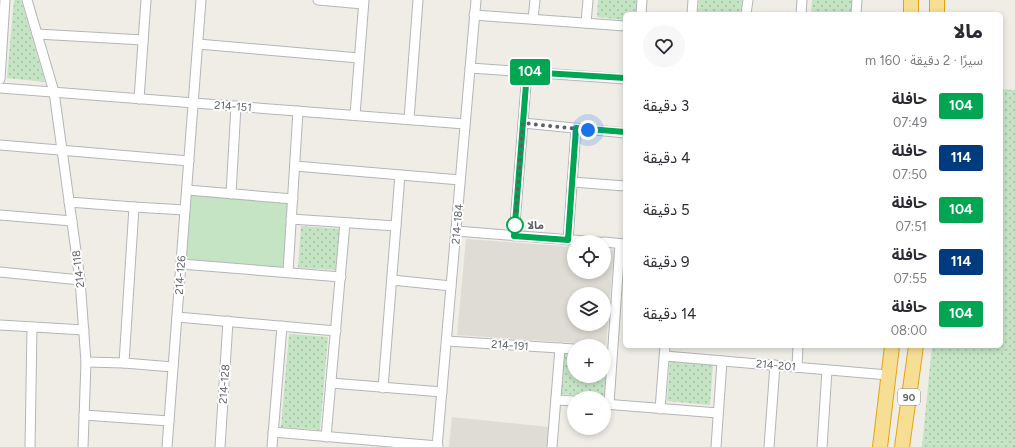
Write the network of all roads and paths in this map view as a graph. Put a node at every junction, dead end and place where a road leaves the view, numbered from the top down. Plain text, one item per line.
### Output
1 (5, 0) edge
2 (27, 0) edge
3 (146, 0) edge
4 (202, 0) edge
5 (318, 0) edge
6 (418, 0) edge
7 (476, 0) edge
8 (535, 0) edge
9 (588, 0) edge
10 (642, 0) edge
11 (693, 0) edge
12 (748, 0) edge
13 (802, 0) edge
14 (857, 0) edge
15 (911, 0) edge
16 (937, 0) edge
17 (363, 2) edge
18 (641, 12) edge
19 (692, 12) edge
20 (746, 12) edge
21 (801, 12) edge
22 (856, 12) edge
23 (911, 12) edge
24 (937, 12) edge
25 (474, 15) junction
26 (533, 20) junction
27 (586, 23) junction
28 (623, 26) edge
29 (37, 34) junction
30 (143, 40) junction
31 (198, 44) junction
32 (359, 58) junction
33 (470, 68) junction
34 (527, 72) junction
35 (623, 78) edge
36 (0, 80) edge
37 (0, 88) edge
38 (54, 92) junction
39 (139, 99) junction
40 (193, 103) junction
41 (236, 106) junction
42 (298, 111) junction
43 (355, 115) junction
44 (409, 119) junction
45 (523, 123) junction
46 (465, 124) junction
47 (576, 128) junction
48 (623, 132) edge
49 (0, 145) edge
50 (63, 151) junction
51 (189, 161) junction
52 (295, 166) junction
53 (400, 175) junction
54 (460, 180) junction
55 (572, 182) junction
56 (623, 186) edge
57 (187, 190) junction
58 (231, 194) junction
59 (293, 199) junction
60 (69, 202) junction
61 (134, 207) junction
62 (185, 210) junction
63 (0, 215) edge
64 (292, 220) junction
65 (72, 221) junction
66 (345, 223) junction
67 (396, 226) junction
68 (456, 231) junction
69 (568, 235) edge
70 (514, 236) junction
71 (567, 240) edge
72 (611, 243) edge
73 (622, 244) edge
74 (181, 264) junction
75 (0, 272) edge
76 (288, 272) junction
77 (341, 277) junction
78 (80, 280) junction
79 (392, 280) junction
80 (451, 286) junction
81 (177, 317) junction
82 (228, 321) junction
83 (0, 325) edge
84 (282, 326) junction
85 (32, 327) junction
86 (84, 330) junction
87 (336, 331) junction
88 (610, 339) edge
89 (446, 340) junction
90 (560, 348) junction
91 (567, 348) edge
92 (665, 348) edge
93 (798, 348) edge
94 (892, 348) edge
95 (916, 348) edge
96 (664, 356) junction
97 (722, 361) junction
98 (86, 362) junction
99 (124, 364) junction
100 (775, 365) junction
101 (797, 367) junction
102 (173, 368) junction
103 (827, 370) junction
104 (888, 375) junction
105 (331, 383) junction
106 (383, 388) junction
107 (442, 392) junction
108 (556, 400) junction
109 (567, 401) edge
110 (611, 404) edge
111 (660, 409) junction
112 (718, 413) junction
113 (84, 415) junction
114 (169, 421) junction
115 (882, 425) junction
116 (273, 432) junction
117 (904, 432) junction
118 (326, 437) junction
119 (438, 446) edge
120 (30, 447) edge
121 (83, 447) edge
122 (167, 447) edge
123 (220, 447) edge
124 (272, 447) edge
125 (552, 447) edge
126 (716, 447) edge
127 (769, 447) edge
128 (822, 447) edge
129 (880, 447) edge
130 (902, 447) edge

1 - 36 street
2 - 29 street, 214-118
3 - 30 street
4 - 31 street, 214-126
5 - 17 street
6 - 44 street
7 - 25 street, 214-184
8 - 26 street
9 - 27 street
10 - 18 street
11 - 19 street
12 - 20 street
13 - 21 street
14 - 22 street
15 - 23 highway
16 - 24 highway
17 - 32 street
25 - 26 street
25 - 33 street, 214-184
26 - 27 street
27 - 28 street
29 - 30 street
29 - 38 street, 214-118
30 - 39 street
31 - 32 street
31 - 40 street, 214-126
32 - 43 street
33 - 34 street
33 - 46 street, 214-184
34 - 35 street
34 - 45 street
37 - 38 street, 214-151
38 - 39 street, 214-151
38 - 50 street, 214-118
39 - 40 street, 214-151
40 - 41 street, 214-151
40 - 51 street, 214-126
41 - 42 street, 214-151
41 - 58 street
42 - 43 street, 214-151
42 - 52 street
43 - 44 street, 214-151
44 - 46 street, 214-151
45 - 47 street
45 - 70 street
46 - 54 street, 214-184
47 - 48 street
47 - 55 street
49 - 50 street
50 - 51 street
50 - 60 street, 214-118
51 - 57 street, 214-126
52 - 53 street
52 - 59 street
53 - 54 street
53 - 67 street
54 - 68 street, 214-184
55 - 56 street
55 - 69 street
57 - 58 street
57 - 62 street, 214-126
58 - 59 street
59 - 64 street
60 - 61 street
60 - 65 street, 214-118
61 - 62 street
61 - 99 street
62 - 74 street, 214-126
63 - 65 street
64 - 66 street
64 - 76 street
65 - 78 street, 214-118
66 - 67 street
66 - 77 street
67 - 79 street
68 - 70 street
68 - 80 street, 214-184
70 - 71 street
72 - 73 street
73 - 88 street
74 - 76 street
74 - 81 street, 214-126
75 - 78 street
76 - 77 street
77 - 87 street
78 - 86 street, 214-118
79 - 80 street
79 - 106 street
80 - 89 street, 214-184
81 - 82 street
81 - 102 street, 214-126
82 - 84 street
82 - 123 street, 214-128
83 - 85 street
84 - 87 street
84 - 116 street
85 - 86 street
85 - 120 street
86 - 98 street, 214-118
87 - 105 street
89 - 90 street, 214-191
89 - 107 street, 214-184
90 - 91 street, 214-191
90 - 108 street
92 - 96 street
93 - 101 street
94 - 104 highway, 90
95 - 117 highway, 90
96 - 97 street, 214-201
96 - 111 street
97 - 100 street, 214-201
97 - 112 street
98 - 99 street
98 - 113 street, 214-118
99 - 102 street
100 - 101 street, 214-201
100 - 127 street
101 - 103 street, 214-201
102 - 114 street, 214-126
103 - 104 street, 214-201
103 - 128 street
104 - 115 highway, 90
105 - 106 street
105 - 118 street
106 - 107 street
107 - 119 street, 214-184
108 - 109 street
108 - 125 street
110 - 111 street
111 - 112 street
112 - 126 street
113 - 114 street
113 - 121 street, 214-118
114 - 122 street, 214-126
115 - 117 highway
115 - 129 highway, 90
116 - 118 street
116 - 124 street
117 - 130 highway, 90
118 - 119 street

